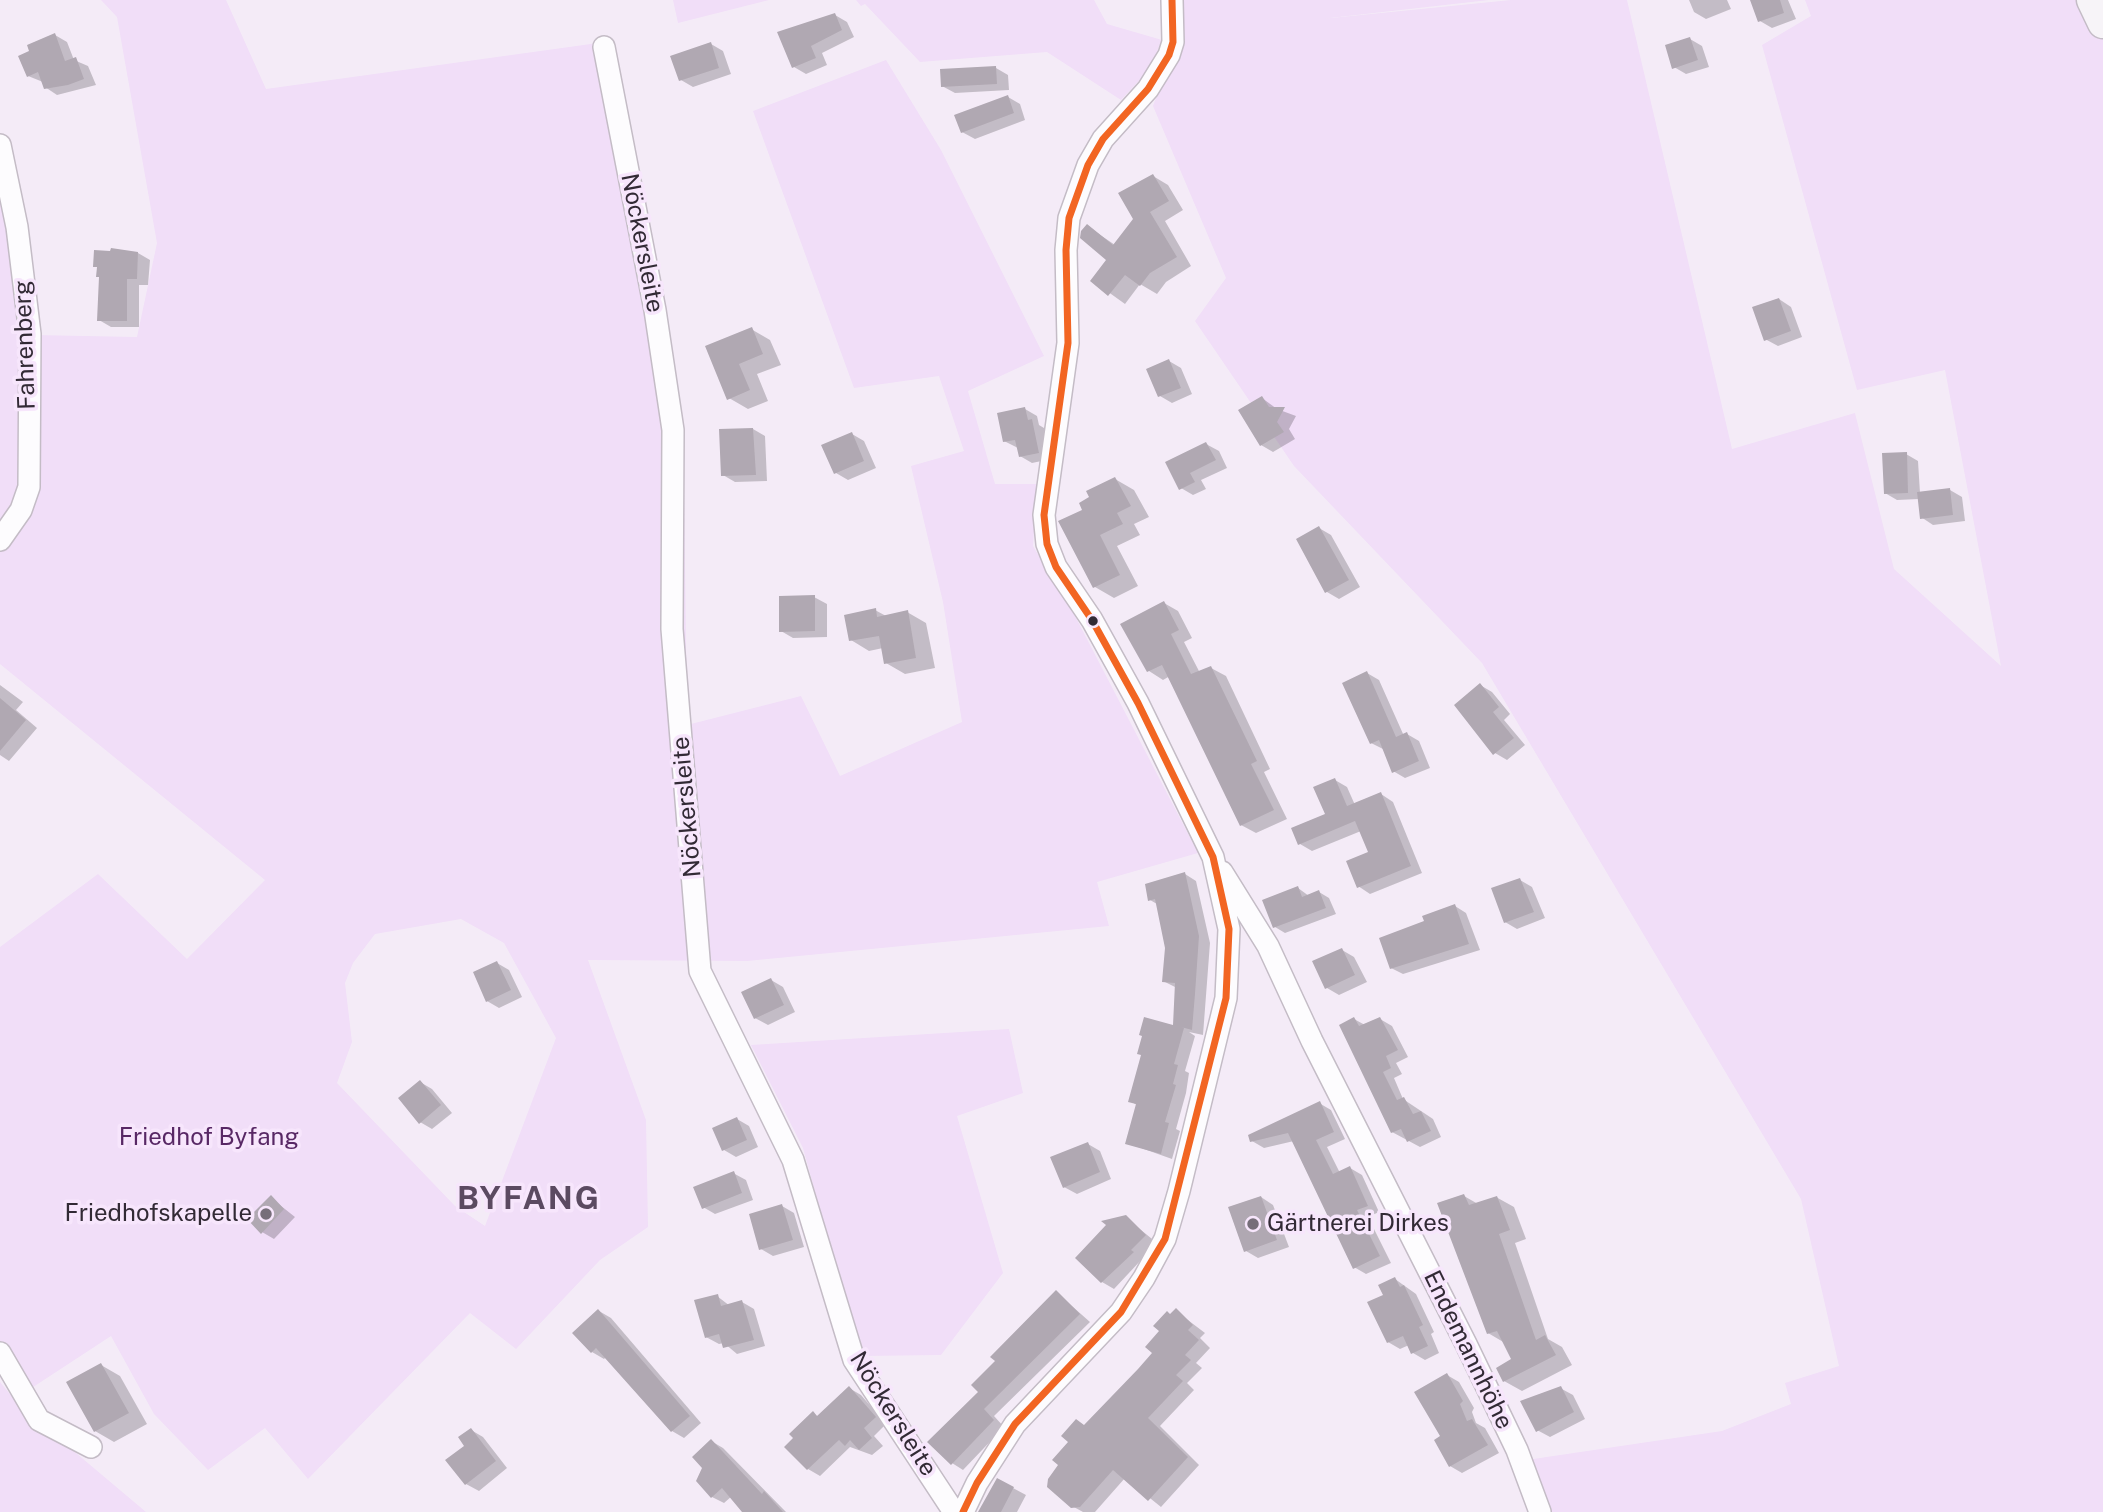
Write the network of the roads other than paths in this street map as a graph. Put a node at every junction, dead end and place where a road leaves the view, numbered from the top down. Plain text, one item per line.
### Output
1 (1172, 0) edge
2 (2092, 0) edge
3 (2103, 23) edge
4 (604, 47) dead end
5 (0, 145) edge
6 (0, 540) edge
7 (1213, 857) junction
8 (0, 1353) edge
9 (91, 1447) dead end
10 (954, 1512) edge
11 (963, 1512) edge
12 (1540, 1512) edge

1 - 7 street
2 - 3 main road
4 - 10 street, Nöckersleite
5 - 6 street, Fahrenberg
7 - 11 street
7 - 12 street, Endemannhöhe
8 - 9 street

